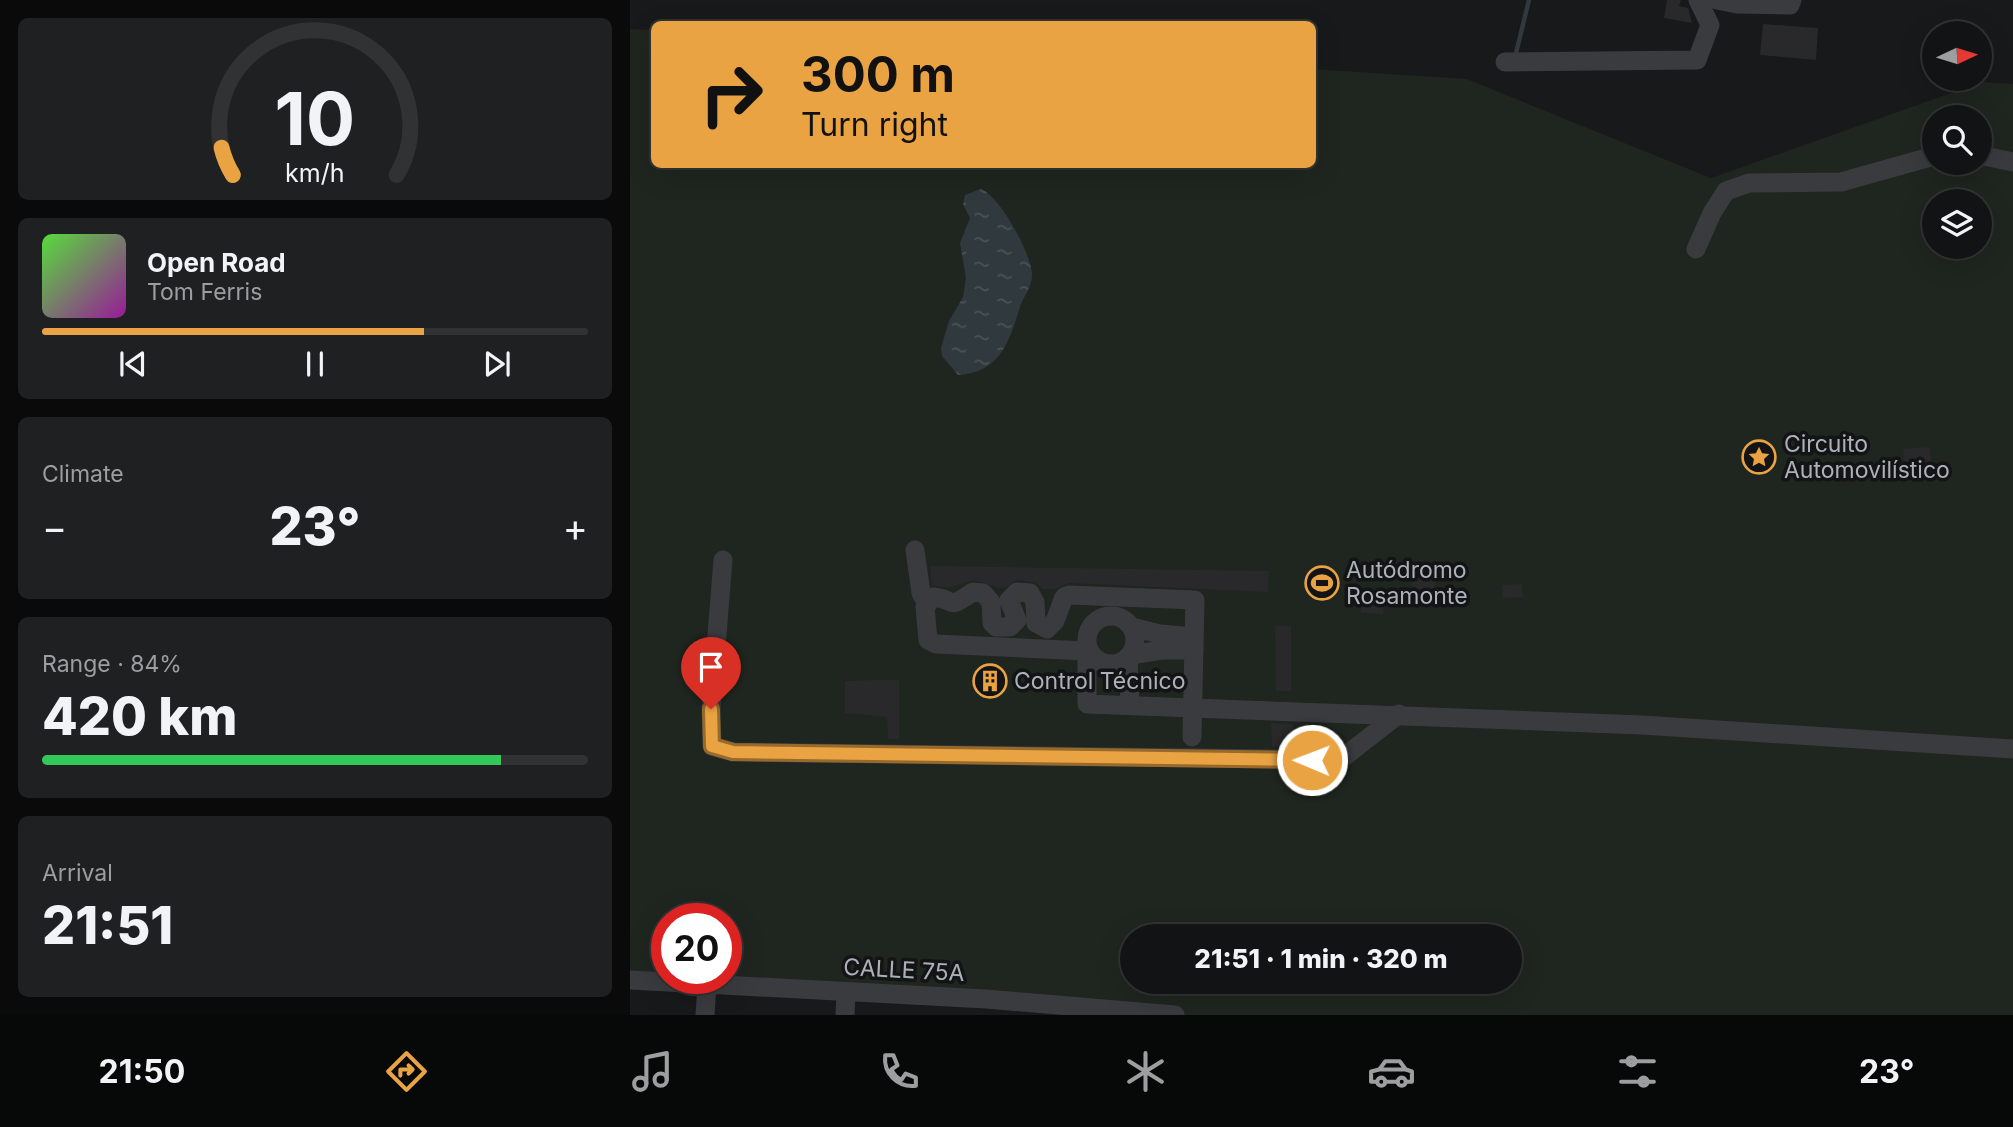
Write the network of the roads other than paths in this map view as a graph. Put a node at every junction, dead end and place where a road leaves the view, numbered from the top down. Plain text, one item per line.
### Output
1 (1698, 0) edge
2 (1717, 0) edge
3 (1792, 0) edge
4 (1514, 62) dead end
5 (1992, 158) edge
6 (1922, 159) edge
7 (2013, 162) edge
8 (1696, 249) dead end
9 (915, 550) dead end
10 (723, 560) dead end
11 (1098, 596) junction
12 (1133, 598) junction
13 (927, 603) junction
14 (1131, 626) junction
15 (1087, 644) junction
16 (1194, 644) junction
17 (1129, 656) junction
18 (1130, 705) junction
19 (1193, 707) junction
20 (1399, 715) junction
21 (1192, 737) dead end
22 (2013, 748) edge
23 (630, 980) edge
24 (651, 981) edge
25 (742, 987) edge
26 (846, 992) junction
27 (706, 994) edge
28 (986, 1007) edge
29 (705, 1015) edge
30 (845, 1015) edge
31 (1175, 1015) edge

1 - 4 street
2 - 3 street
5 - 7 street
6 - 8 street
9 - 13 street
10 - 20 street
11 - 12 street
11 - 13 street
11 - 15 street
12 - 14 street
12 - 16 street
13 - 15 street
14 - 15 street
14 - 16 street
14 - 17 street
15 - 17 street
15 - 18 street
16 - 17 street
16 - 19 street
17 - 18 street
18 - 19 street
19 - 20 street
19 - 21 street
20 - 22 street
23 - 24 street, CALLE 75A
25 - 26 street, CALLE 75A
26 - 28 street, CALLE 75A
26 - 30 street
27 - 29 street
28 - 31 street, CALLE 75A

